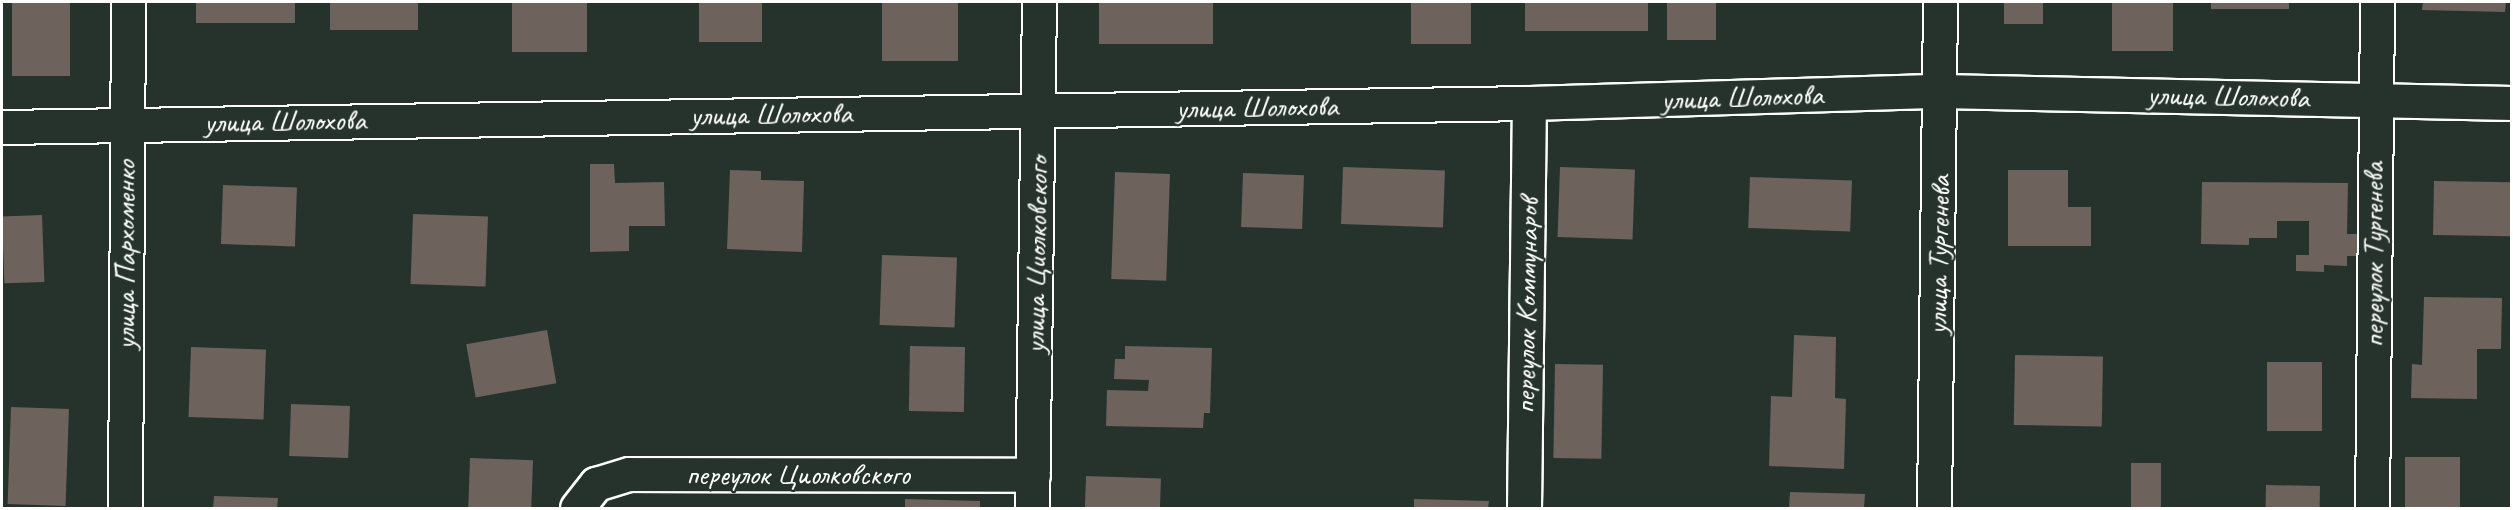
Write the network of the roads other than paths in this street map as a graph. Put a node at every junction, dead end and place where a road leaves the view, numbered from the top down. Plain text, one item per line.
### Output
1 (128, 2) edge
2 (1039, 2) edge
3 (1940, 2) edge
4 (2377, 2) edge
5 (1940, 91) junction
6 (2373, 99) junction
7 (1529, 103) junction
8 (2511, 103) edge
9 (1038, 110) junction
10 (126, 123) junction
11 (2, 126) edge
12 (1033, 475) junction
13 (125, 508) edge
14 (577, 508) edge
15 (1032, 508) edge
16 (1524, 508) edge
17 (1934, 508) edge
18 (2372, 508) edge

1 - 10 street, улица Пархоменко
2 - 9 street, улица Циолковского
3 - 5 street, улица Тургенева
4 - 6 street, переулок Тургенева
5 - 6 street, улица Шолохова
5 - 7 street, улица Шолохова
5 - 17 street, улица Тургенева
6 - 8 street, улица Шолохова
6 - 18 street, переулок Тургенева
7 - 9 street, улица Шолохова
7 - 16 street, переулок Коммунаров
9 - 10 street, улица Шолохова
9 - 12 street, улица Циолковского
10 - 11 street, улица Шолохова
10 - 13 street, улица Пархоменко
12 - 14 street, переулок Циолковского
12 - 15 street, улица Циолковского

